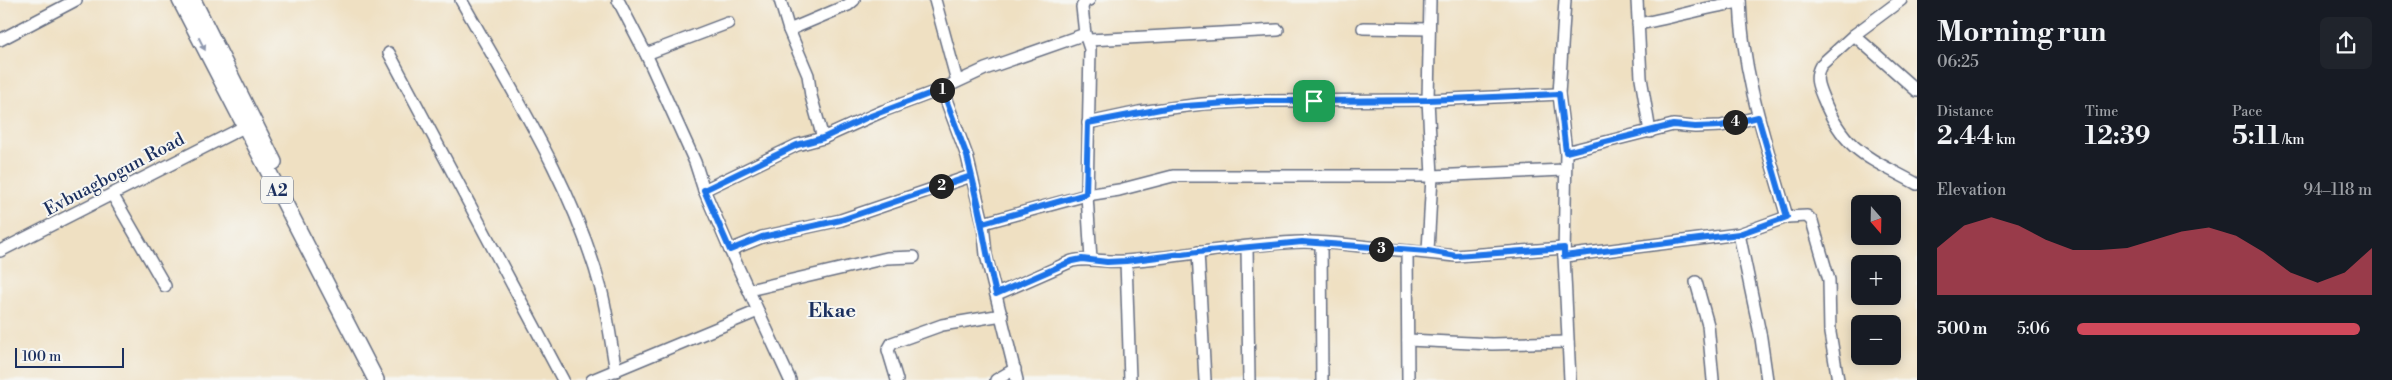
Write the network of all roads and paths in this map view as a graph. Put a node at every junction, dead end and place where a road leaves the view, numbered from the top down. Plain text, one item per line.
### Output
1 (76, 0) edge
2 (180, 0) edge
3 (193, 0) edge
4 (461, 0) edge
5 (618, 0) edge
6 (780, 0) edge
7 (854, 0) edge
8 (935, 0) edge
9 (1089, 0) edge
10 (1430, 0) edge
11 (1565, 0) edge
12 (1637, 0) edge
13 (1740, 1) edge
14 (1897, 1) edge
15 (728, 23) dead end
16 (1638, 24) junction
17 (1363, 28) dead end
18 (1429, 29) junction
19 (789, 30) junction
20 (1278, 30) dead end
21 (1854, 35) junction
22 (1087, 37) junction
23 (0, 40) edge
24 (389, 53) dead end
25 (646, 54) junction
26 (957, 80) junction
27 (942, 89) junction
28 (1917, 91) edge
29 (1559, 94) junction
30 (1428, 100) junction
31 (1758, 117) junction
32 (1088, 123) junction
33 (244, 127) junction
34 (1650, 132) junction
35 (823, 138) junction
36 (1566, 152) junction
37 (1564, 170) junction
38 (971, 176) junction
39 (1432, 176) junction
40 (1917, 184) edge
41 (704, 190) junction
42 (112, 194) junction
43 (1086, 194) junction
44 (1787, 217) junction
45 (983, 223) junction
46 (1739, 234) junction
47 (1321, 244) junction
48 (1247, 247) junction
49 (730, 250) junction
50 (0, 251) edge
51 (1407, 251) junction
52 (1428, 251) junction
53 (1198, 252) junction
54 (1564, 252) junction
55 (914, 257) dead end
56 (1091, 260) junction
57 (1126, 261) junction
58 (1696, 282) dead end
59 (165, 286) dead end
60 (749, 290) junction
61 (996, 294) junction
62 (758, 311) junction
63 (1002, 315) junction
64 (1408, 340) junction
65 (1568, 342) junction
66 (616, 371) junction
67 (1016, 375) edge
68 (376, 380) edge
69 (384, 380) edge
70 (563, 380) edge
71 (592, 380) edge
72 (790, 380) edge
73 (897, 380) edge
74 (996, 380) edge
75 (1130, 380) edge
76 (1205, 380) edge
77 (1249, 380) edge
78 (1322, 380) edge
79 (1408, 380) edge
80 (1570, 380) edge
81 (1711, 380) edge
82 (1767, 380) edge
83 (1838, 380) edge

1 - 23 street
2 -> 33 highway, A2
3 - 69 highway, A2
4 - 66 street
5 - 25 street
6 - 19 street
7 - 19 street
8 - 26 street
9 - 22 street
10 - 18 street
11 - 29 street
12 - 16 street
13 - 16 street
13 - 31 street
14 - 21 street
15 - 25 street
16 - 34 street
17 - 18 street
18 - 30 street
19 - 35 street
20 - 22 street
21 - 28 street
21 - 40 street
22 - 26 street
22 - 32 street
24 - 70 street
25 - 41 street
26 - 27 street
27 - 35 street
27 - 38 street
29 - 30 street
29 - 36 street
30 - 32 street
30 - 39 street
31 - 34 street
31 - 44 street
32 - 43 street
33 - 42 street, Evbuagbogun Road
33 - 68 highway, A2
34 - 36 street
35 - 41 street
36 - 37 street
37 - 39 street
37 - 54 street
38 - 45 street
38 - 49 street
39 - 43 street
39 - 52 street
41 - 49 street
42 - 50 street, Evbuagbogun Road
42 - 59 street
43 - 45 street
43 - 56 street
44 - 46 street
44 - 83 street
45 - 61 street
46 - 54 street
46 - 82 street
47 - 48 street
47 - 51 street
47 - 78 street
48 - 53 street
48 - 77 street
49 - 60 street
51 - 52 street
51 - 64 street
52 - 54 street
53 - 57 street
53 - 76 street
54 - 65 street
55 - 60 street
56 - 57 street
56 - 61 street
57 - 75 street
58 - 81 street
60 - 62 street
61 - 63 street
62 - 66 street
62 - 72 street
63 - 67 street
63 - 73 street
64 - 65 street
64 - 79 street
65 - 80 street
66 - 71 street
67 - 74 street

